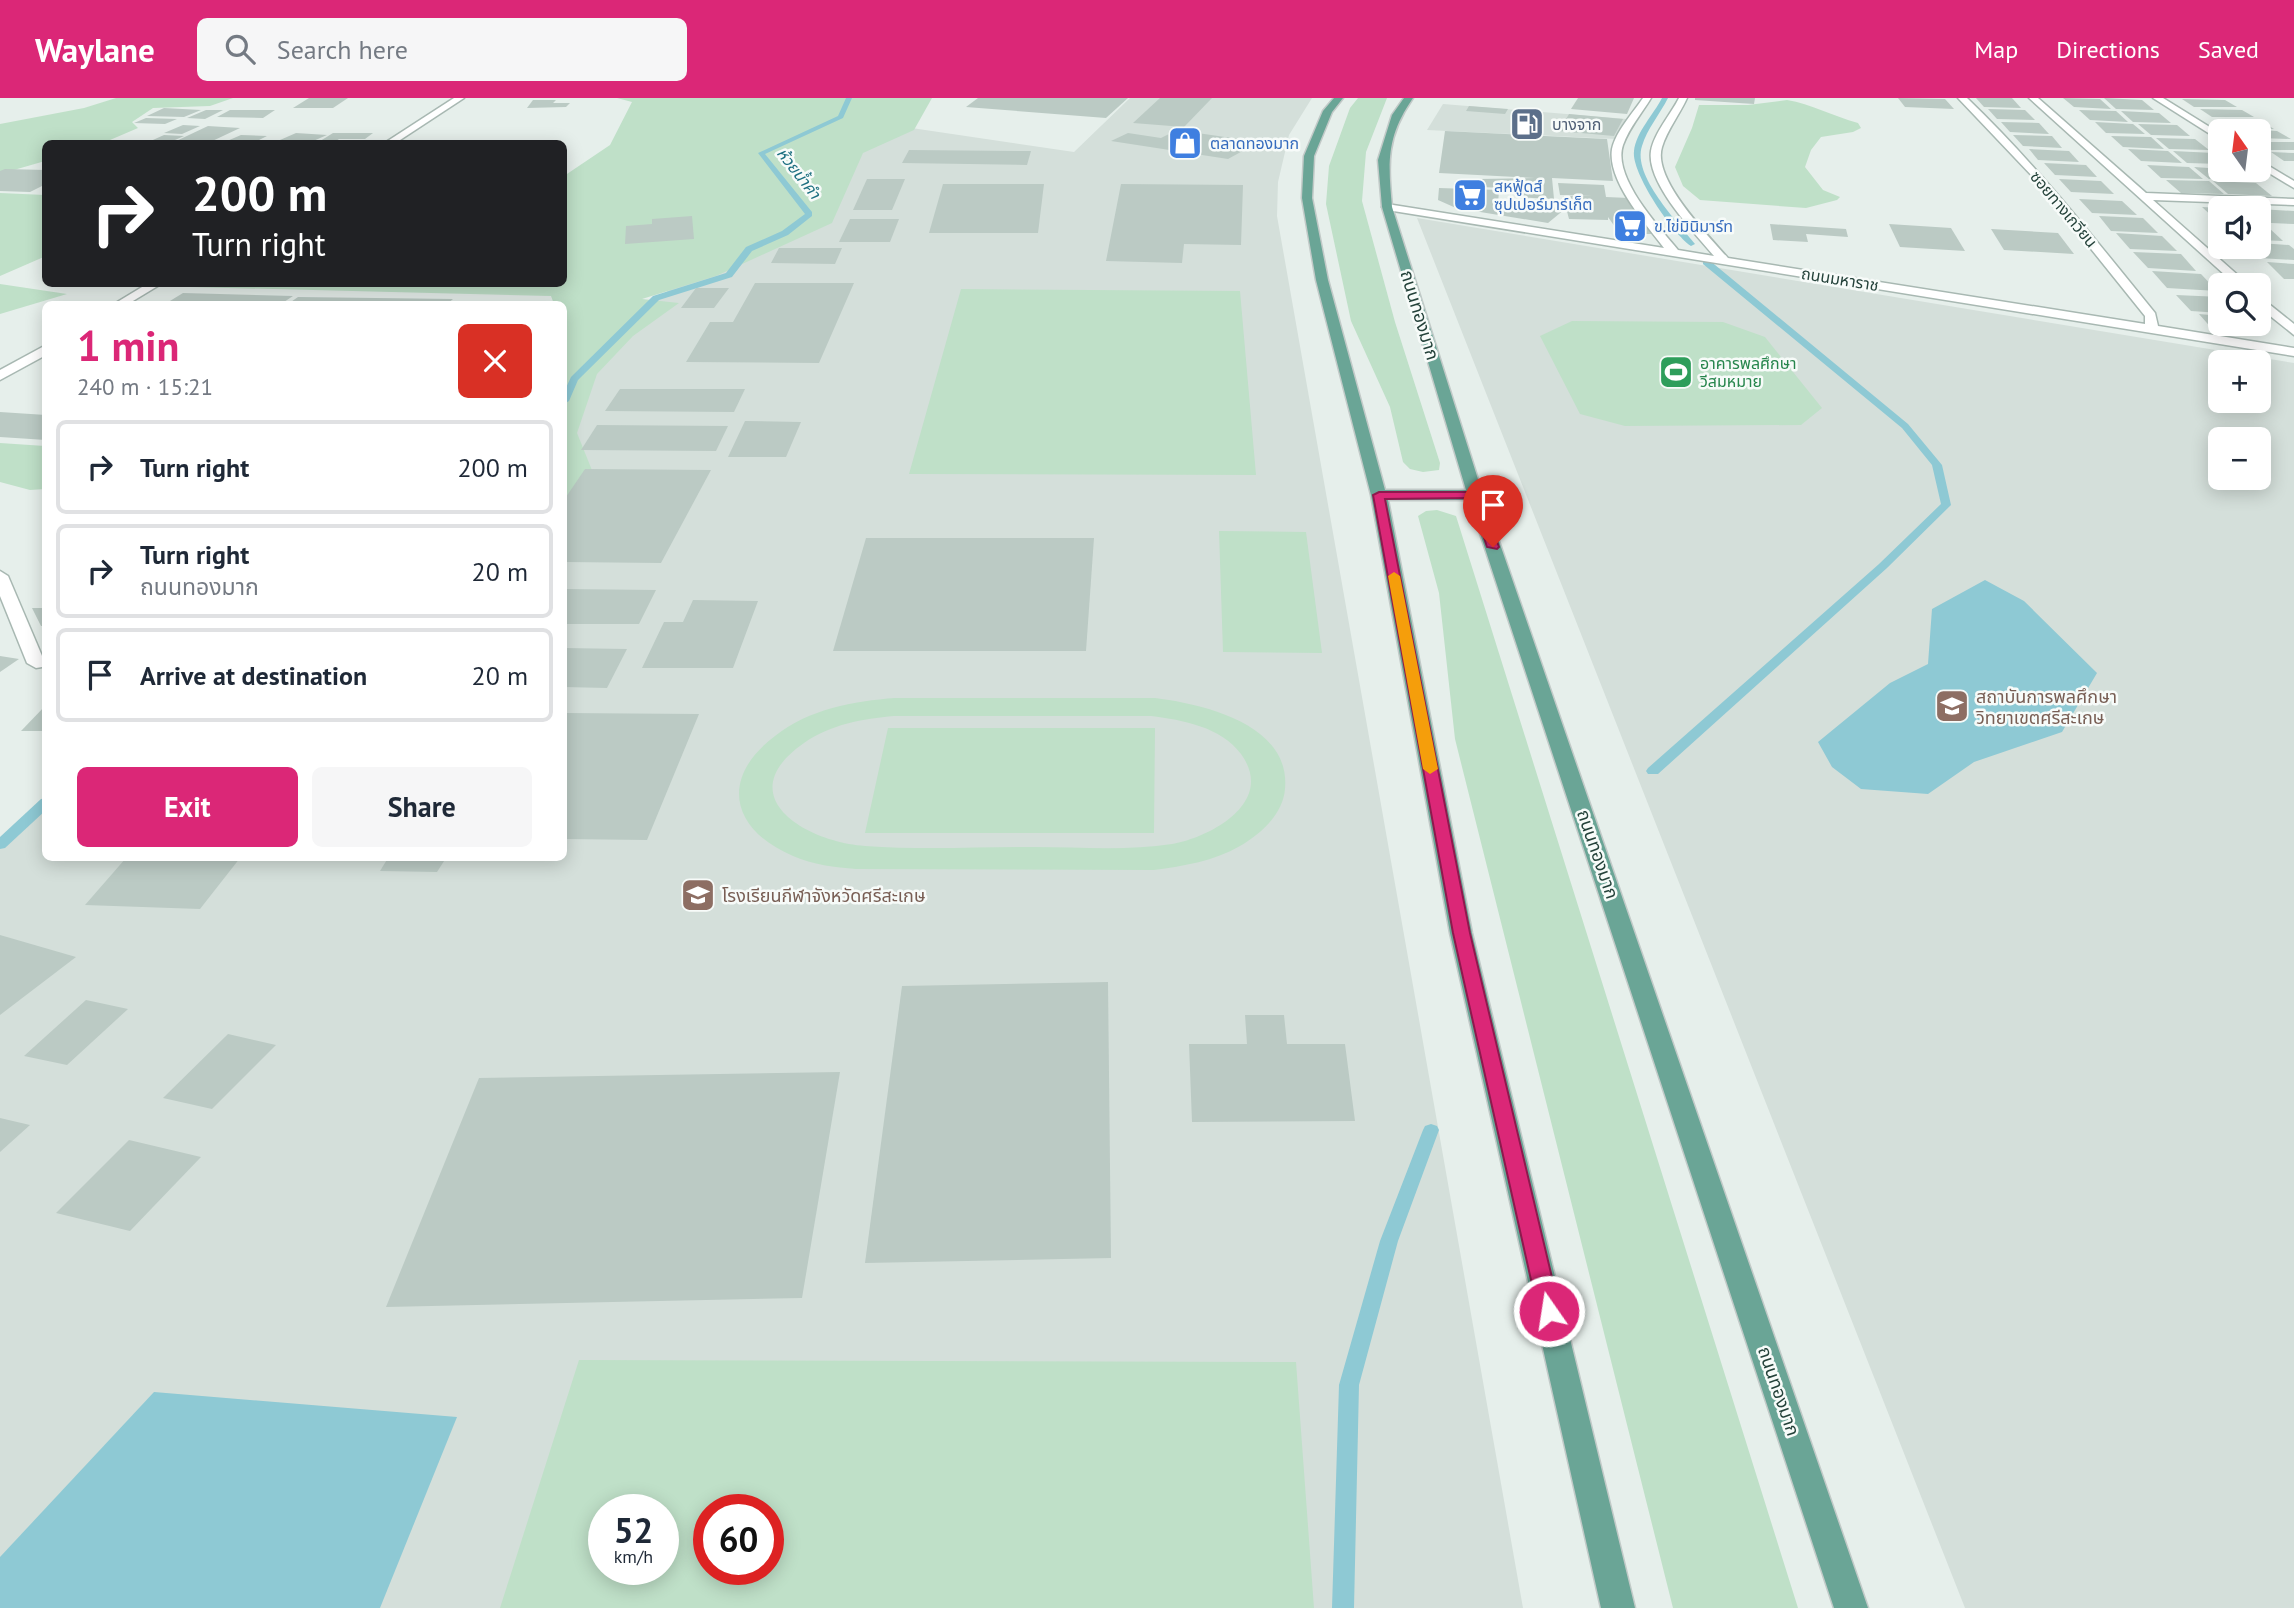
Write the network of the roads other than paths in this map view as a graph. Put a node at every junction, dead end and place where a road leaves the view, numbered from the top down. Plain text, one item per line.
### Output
1 (460, 98) edge
2 (1339, 98) edge
3 (1409, 98) edge
4 (1647, 98) edge
5 (1683, 98) edge
6 (1962, 98) edge
7 (2033, 98) edge
8 (2157, 98) edge
9 (2208, 130) edge
10 (393, 140) edge
11 (2272, 171) edge
12 (2294, 185) edge
13 (2143, 196) junction
14 (2294, 202) edge
15 (1387, 207) junction
16 (1674, 253) junction
17 (1724, 261) junction
18 (2230, 273) edge
19 (150, 287) edge
20 (125, 301) edge
21 (2271, 311) edge
22 (2152, 329) junction
23 (2294, 331) edge
24 (42, 351) edge
25 (2294, 352) edge
26 (0, 376) edge
27 (1379, 495) junction
28 (1475, 495) junction
29 (0, 576) edge
30 (36, 663) dead end
31 (1618, 1608) edge
32 (1851, 1608) edge

1 - 10 street
2 - 27 main road
3 - 15 main road, ถนนทองมาก
4 - 16 street
5 - 17 street
6 - 22 street, ซอยทางเกวียน
7 - 13 street
8 - 9 street
11 - 12 street
13 - 14 street
13 - 18 street
15 - 16 street, ถนนมหาราช
15 - 28 main road, ถนนทองมาก
16 - 17 street, ถนนมหาราช
17 - 22 street, ถนนมหาราช
19 - 20 street
21 - 23 street
22 - 25 street, ถนนมหาราช
24 - 26 street
27 - 28 main road
27 - 31 main road
28 - 32 main road, ถนนทองมาก
29 - 30 street

